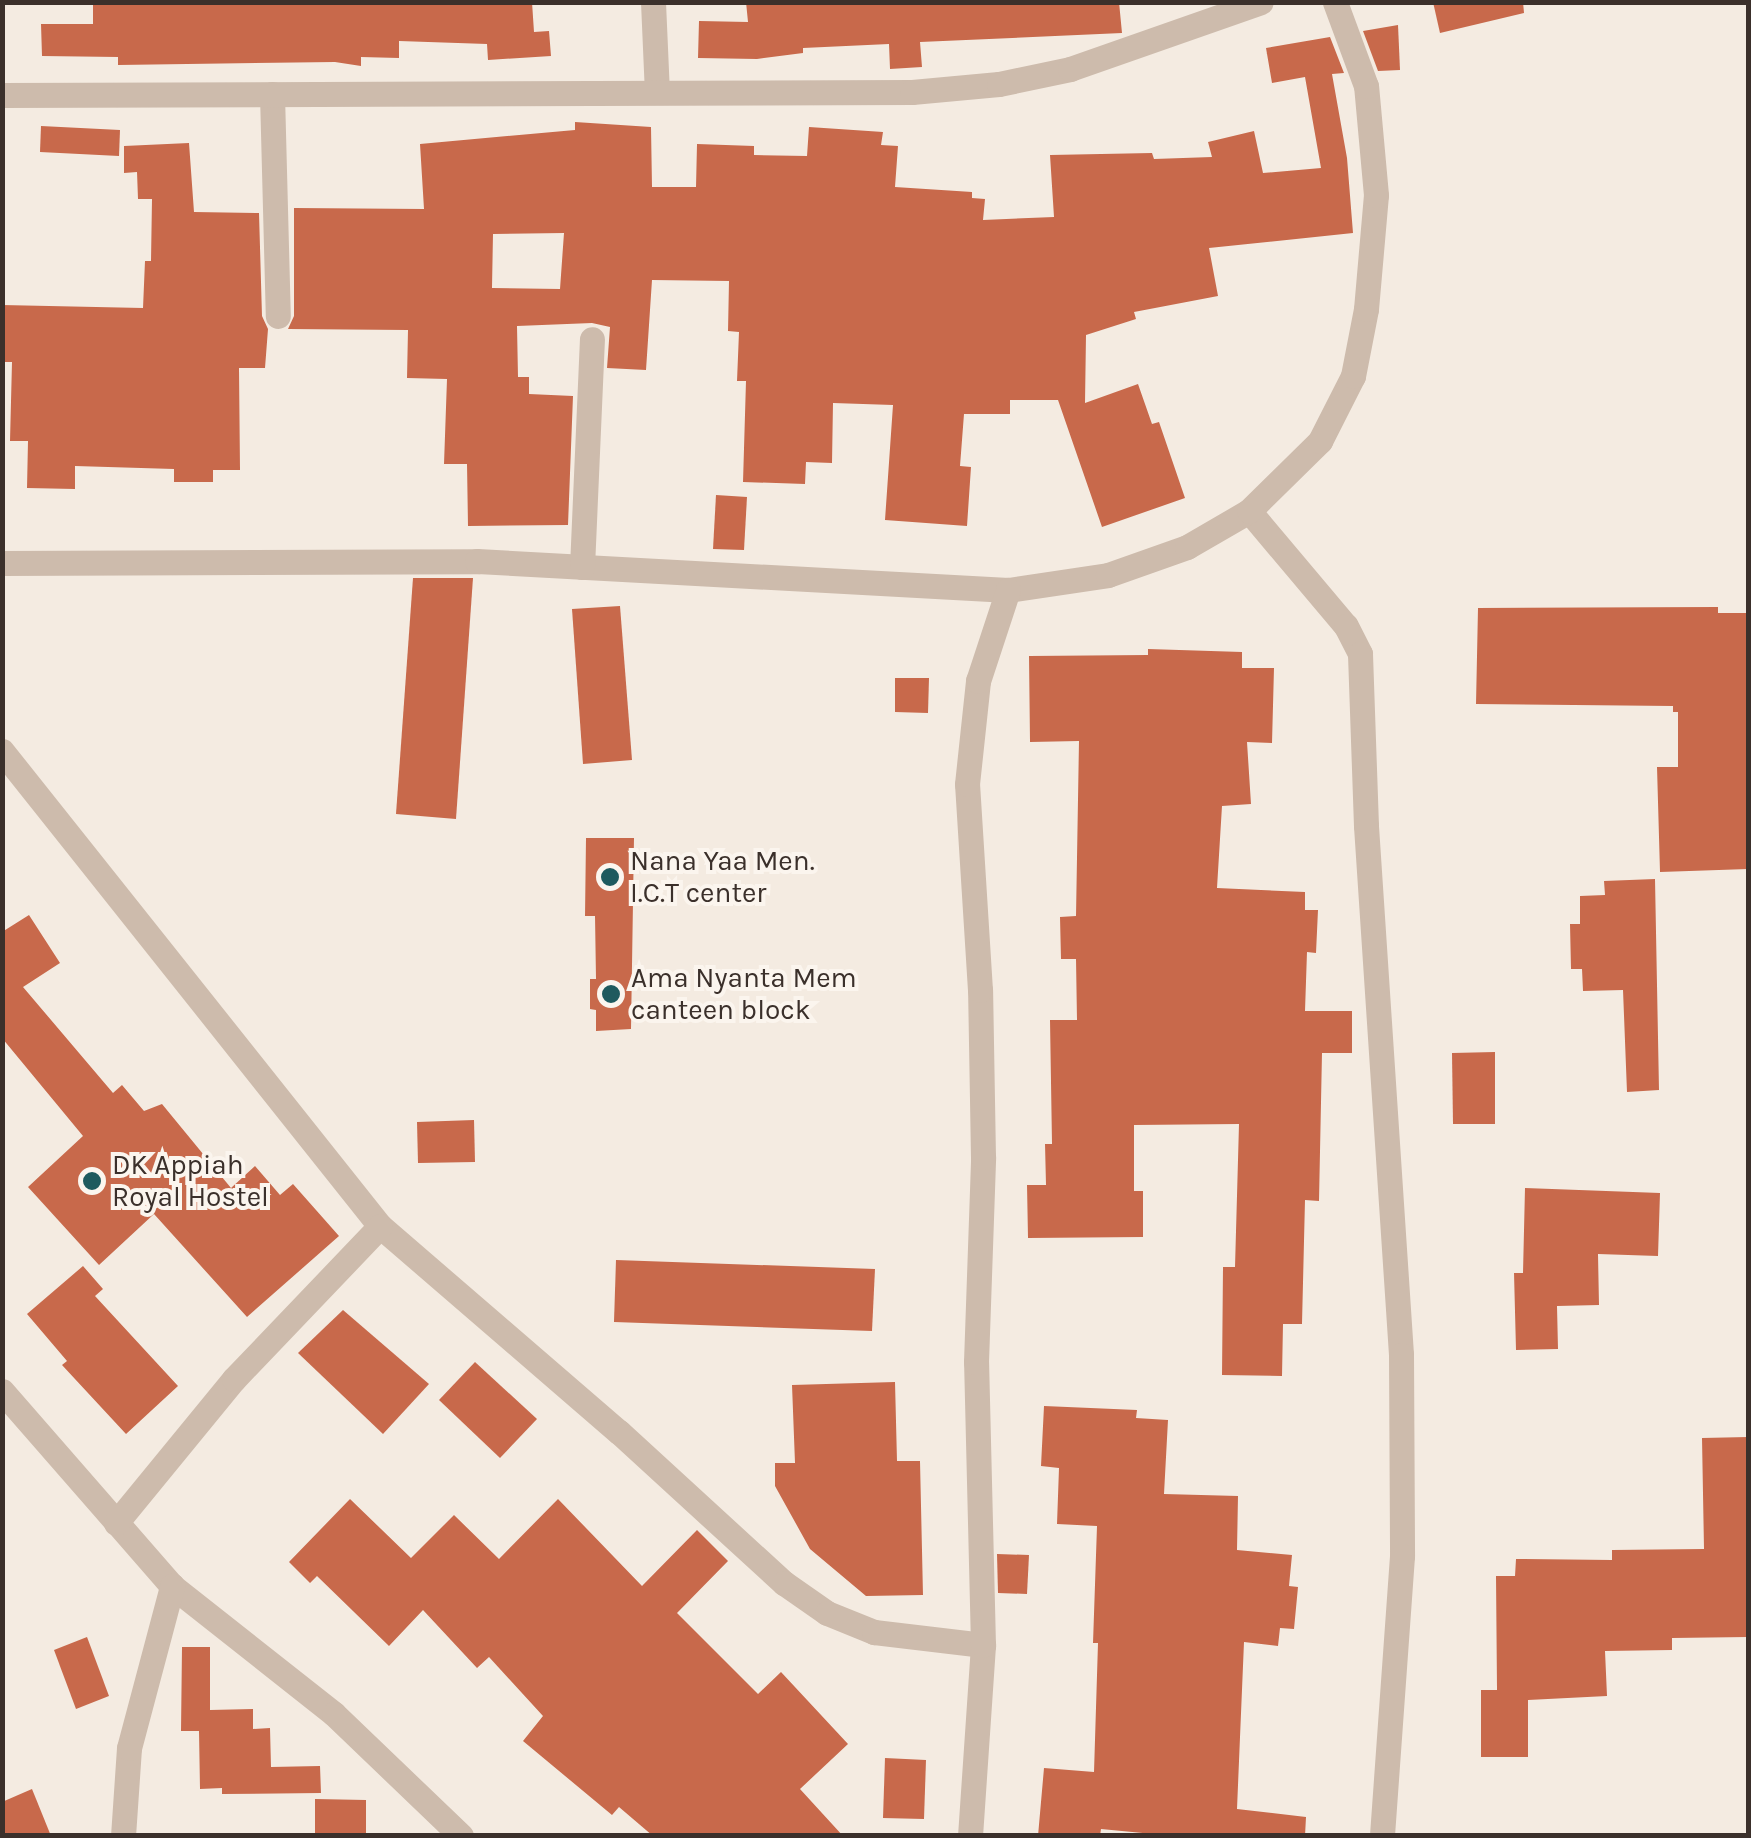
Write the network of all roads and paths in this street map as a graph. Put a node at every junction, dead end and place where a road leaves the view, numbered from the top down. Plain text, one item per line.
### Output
1 (653, 2) edge
2 (1261, 2) edge
3 (1335, 2) edge
4 (658, 92) junction
5 (272, 94) junction
6 (2, 95) edge
7 (278, 316) dead end
8 (592, 338) dead end
9 (1249, 511) junction
10 (2, 563) edge
11 (582, 567) junction
12 (1008, 590) junction
13 (2, 751) edge
14 (380, 1226) junction
15 (2, 1392) edge
16 (116, 1523) junction
17 (172, 1586) junction
18 (983, 1646) junction
19 (123, 1836) edge
20 (461, 1836) edge
21 (970, 1836) edge
22 (1382, 1836) edge

1 - 4 street
2 - 4 street
3 - 9 street
4 - 5 street
5 - 6 street
5 - 7 street
8 - 11 street
9 - 12 street
9 - 22 street
10 - 11 street
11 - 12 street
12 - 18 street
13 - 14 street
14 - 16 street
14 - 18 street
15 - 16 street
16 - 17 street
17 - 19 street
17 - 20 street
18 - 21 street

